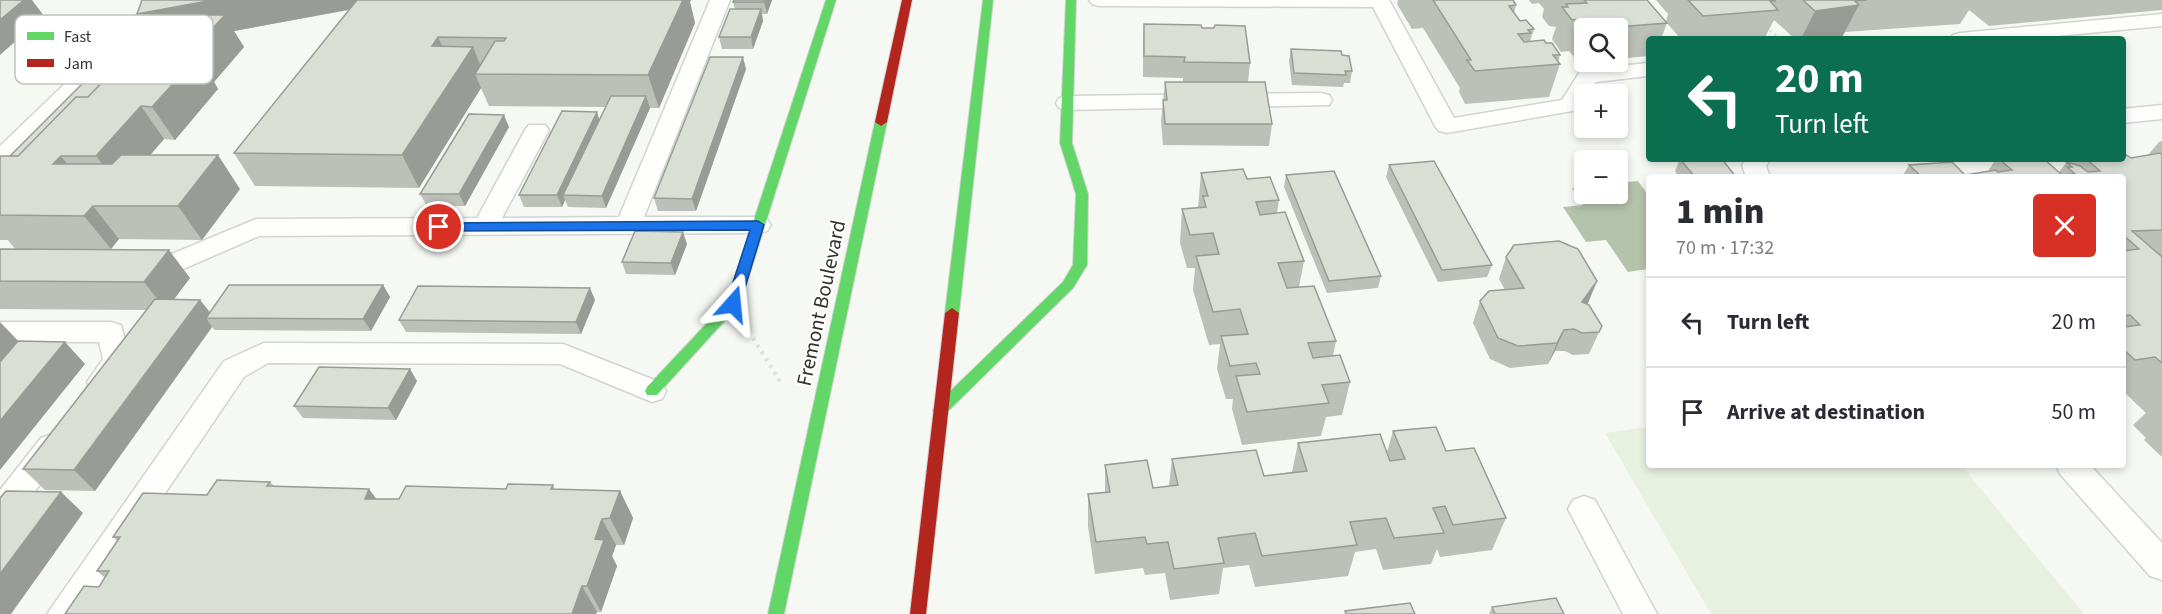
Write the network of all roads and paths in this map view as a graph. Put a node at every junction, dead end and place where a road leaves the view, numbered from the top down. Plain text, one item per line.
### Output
1 (164, 0) edge
2 (720, 0) edge
3 (831, 0) edge
4 (907, 0) edge
5 (988, 0) edge
6 (1071, 0) edge
7 (1099, 0) edge
8 (1380, 1) edge
9 (149, 15) edge
10 (2162, 20) edge
11 (1764, 23) edge
12 (1776, 36) edge
13 (1992, 36) edge
14 (1646, 70) edge
15 (77, 84) edge
16 (1321, 100) dead end
17 (1067, 103) junction
18 (2162, 112) edge
19 (2126, 116) edge
20 (537, 130) dead end
21 (0, 159) edge
22 (758, 225) junction
23 (628, 226) junction
24 (485, 227) junction
25 (118, 267) edge
26 (733, 304) junction
27 (0, 332) edge
28 (652, 391) joint
29 (940, 410) junction
30 (814, 437) junction
31 (2074, 468) edge
32 (1584, 509) dead end
33 (0, 514) edge
34 (2162, 566) edge
35 (64, 614) edge
36 (776, 614) edge
37 (918, 614) edge
38 (1640, 614) edge

1 - 9 lane
2 - 23 lane
3 - 22 main road
4 - 30 main road, Fremont Boulevard
5 - 29 main road
6 - 17 main road
7 - 8 lane
8 - 14 lane
10 - 13 lane
11 - 12 path
15 - 21 lane
16 - 17 lane
17 - 29 main road
18 - 19 lane
20 - 24 lane
22 - 23 lane
22 - 26 main road
23 - 24 lane
24 - 25 lane
26 - 28 main road
26 - 30 path
27 - 33 lane
28 - 35 lane
29 - 37 main road
30 - 36 main road, Fremont Boulevard
31 - 34 lane
32 - 38 lane

